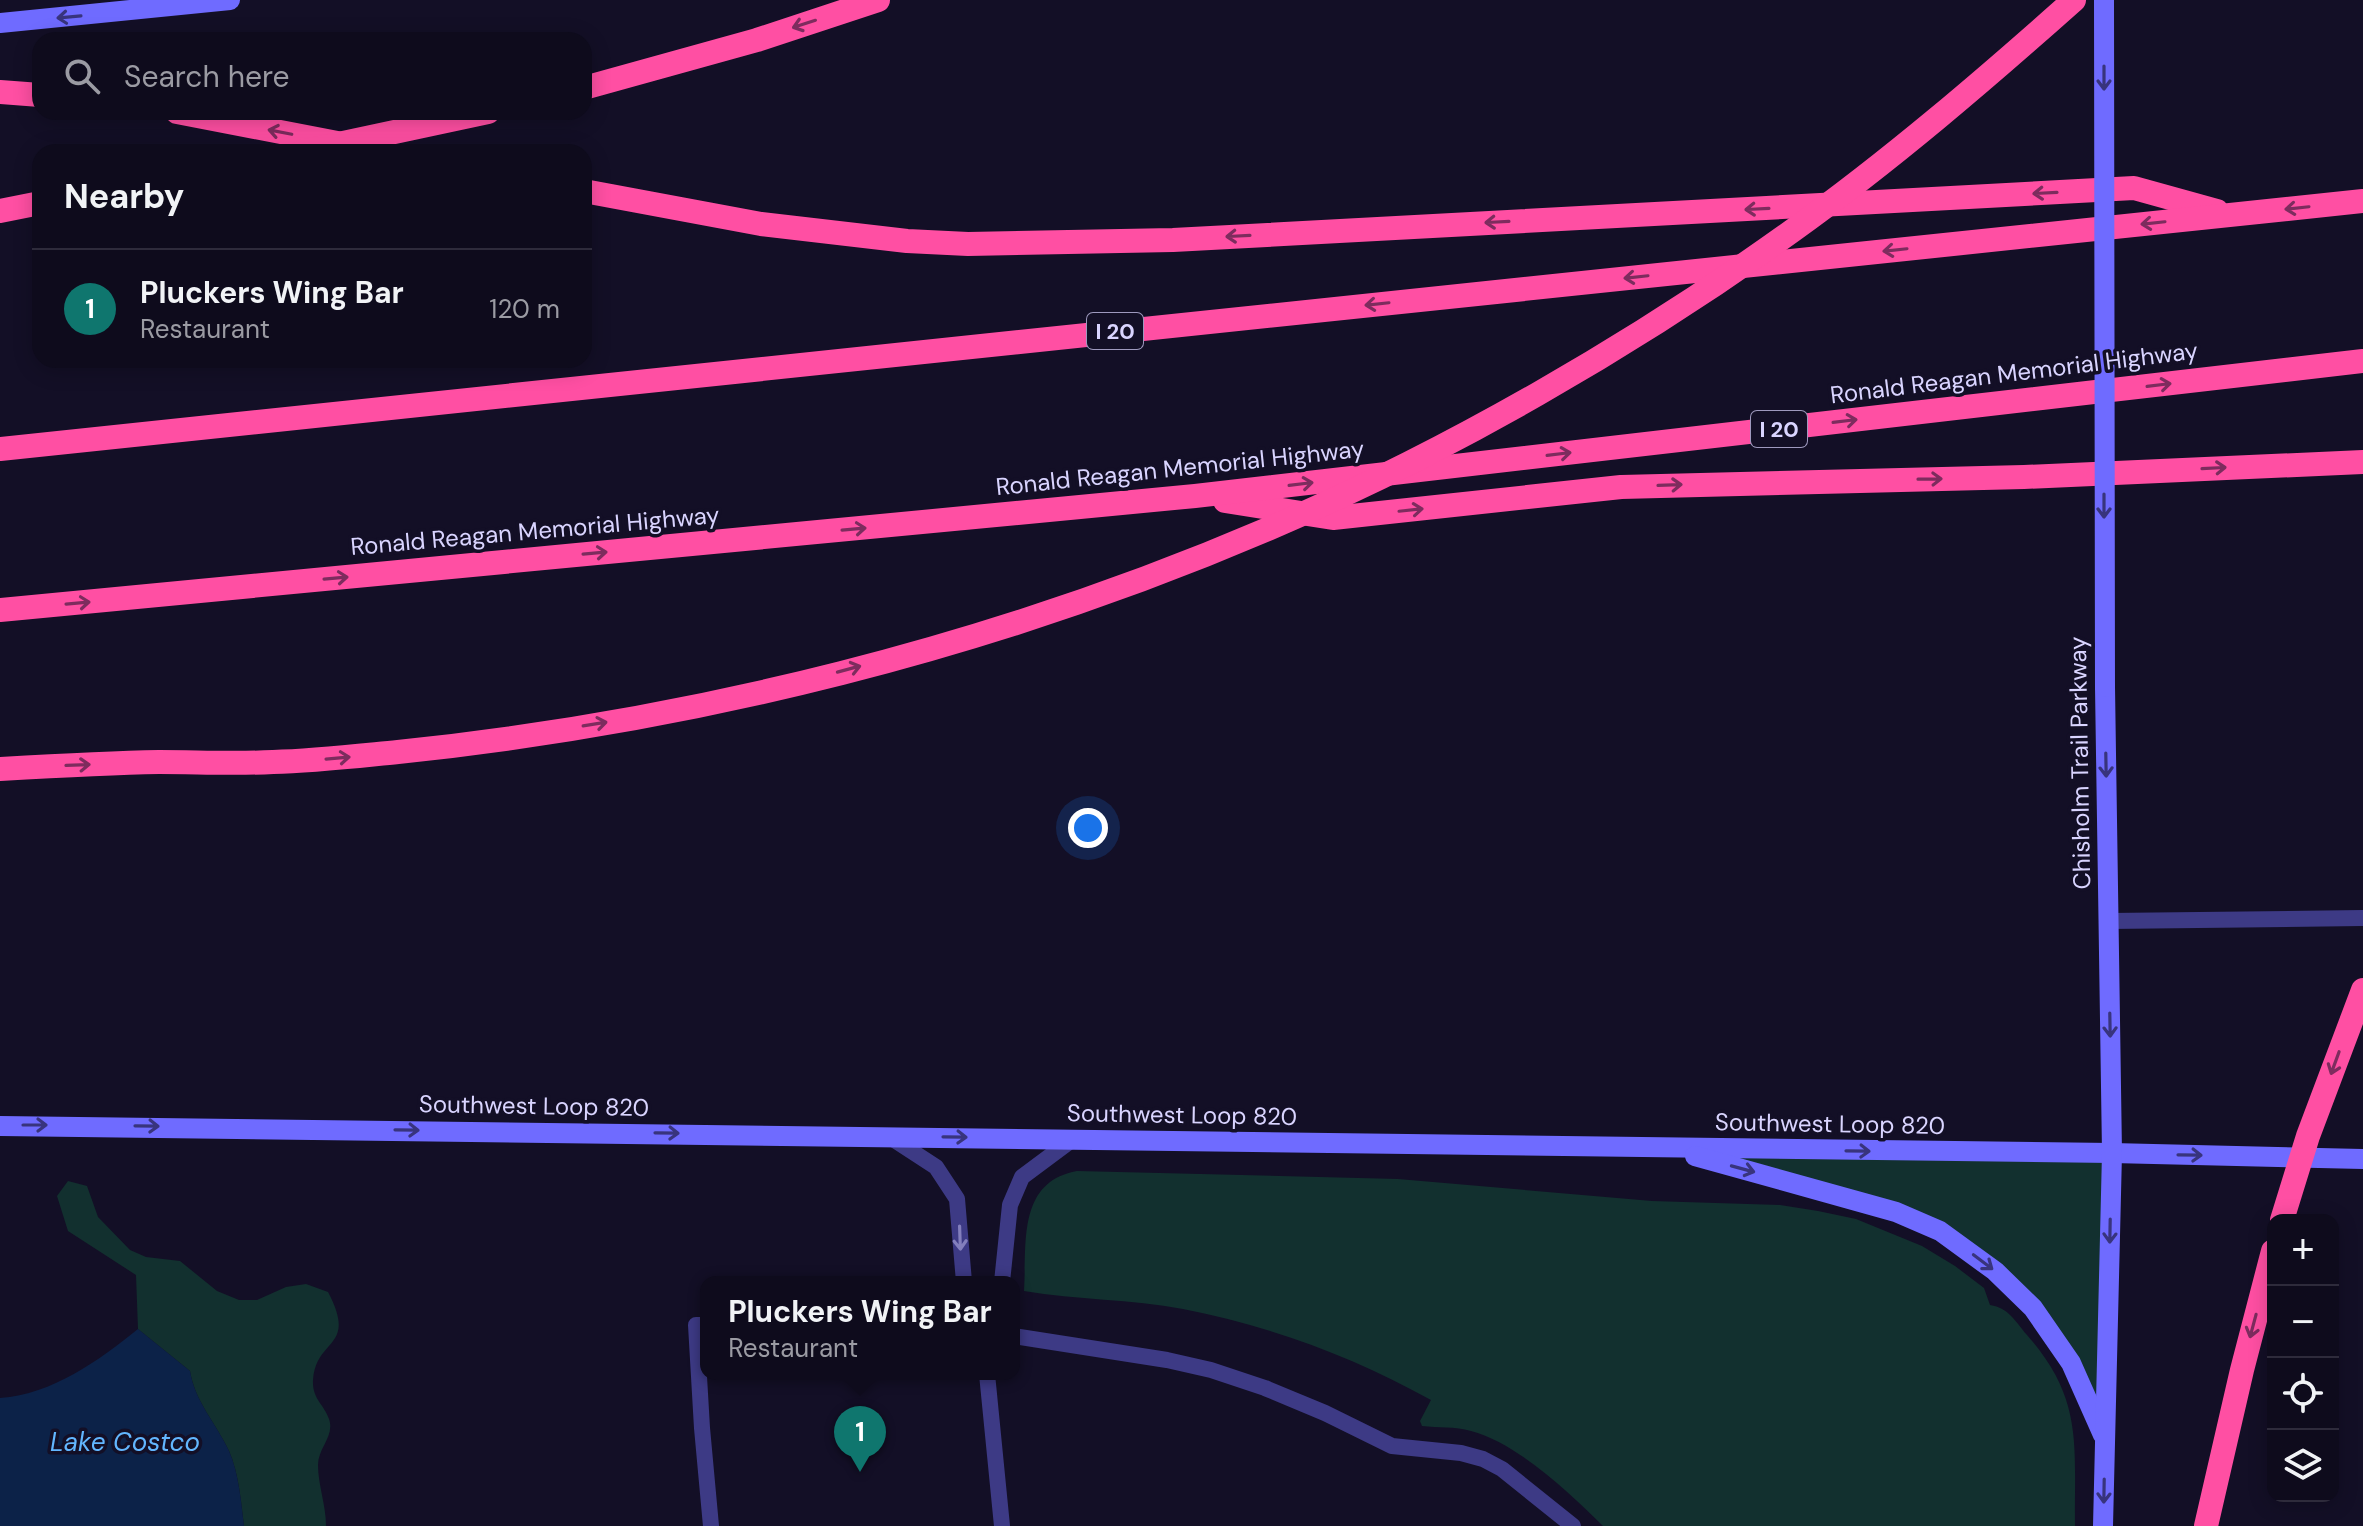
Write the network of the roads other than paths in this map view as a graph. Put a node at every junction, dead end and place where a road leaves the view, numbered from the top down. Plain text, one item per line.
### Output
1 (230, 0) edge
2 (878, 0) edge
3 (2074, 0) edge
4 (2104, 0) edge
5 (0, 23) edge
6 (592, 86) edge
7 (0, 92) edge
8 (32, 94) edge
9 (218, 120) edge
10 (451, 120) edge
11 (338, 144) edge
12 (343, 144) edge
13 (592, 192) edge
14 (2363, 201) edge
15 (32, 205) edge
16 (0, 211) edge
17 (2231, 215) junction
18 (2363, 361) edge
19 (0, 449) edge
20 (2363, 462) edge
21 (1195, 496) junction
22 (0, 610) edge
23 (0, 769) edge
24 (2363, 918) edge
25 (2109, 921) junction
26 (2363, 990) edge
27 (0, 1126) edge
28 (889, 1137) junction
29 (1073, 1139) junction
30 (1668, 1149) junction
31 (2112, 1153) junction
32 (2363, 1159) edge
33 (2284, 1214) edge
34 (2267, 1274) edge
35 (963, 1276) edge
36 (1003, 1276) edge
37 (700, 1325) edge
38 (1020, 1337) edge
39 (700, 1379) edge
40 (700, 1380) edge
41 (988, 1380) edge
42 (2105, 1441) junction
43 (711, 1526) edge
44 (1002, 1526) edge
45 (1573, 1526) edge
46 (2103, 1526) edge
47 (2206, 1526) edge

1 -> 5 main road
2 -> 6 highway
23 -> 3 highway, bridge
4 -> 25 main road, Chisholm Trail Parkway, bridge
7 - 8 highway
12 -> 9 highway
10 - 11 highway, bridge
17 -> 13 highway
14 -> 17 highway, I 20
15 - 16 highway
17 -> 19 highway, I 20
21 -> 18 highway, Ronald Reagan Memorial Highway / I 20
21 -> 20 highway
22 -> 21 highway, Ronald Reagan Memorial Highway / I 20
24 - 25 lane
25 -> 31 main road, Chisholm Trail Parkway
26 -> 33 highway, bridge
27 -> 28 main road, Southwest Loop 820
28 -> 29 main road, Southwest Loop 820
28 -> 35 lane
29 - 30 main road, Southwest Loop 820
29 - 36 lane
30 -> 31 main road, Southwest Loop 820
30 -> 42 main road
31 -> 32 main road, Southwest Loop 820
31 -> 42 main road, Chisholm Trail Parkway
34 -> 47 highway
37 - 39 lane
38 - 45 lane
40 - 43 lane
41 - 44 lane
42 -> 46 main road, Chisholm Trail Parkway

